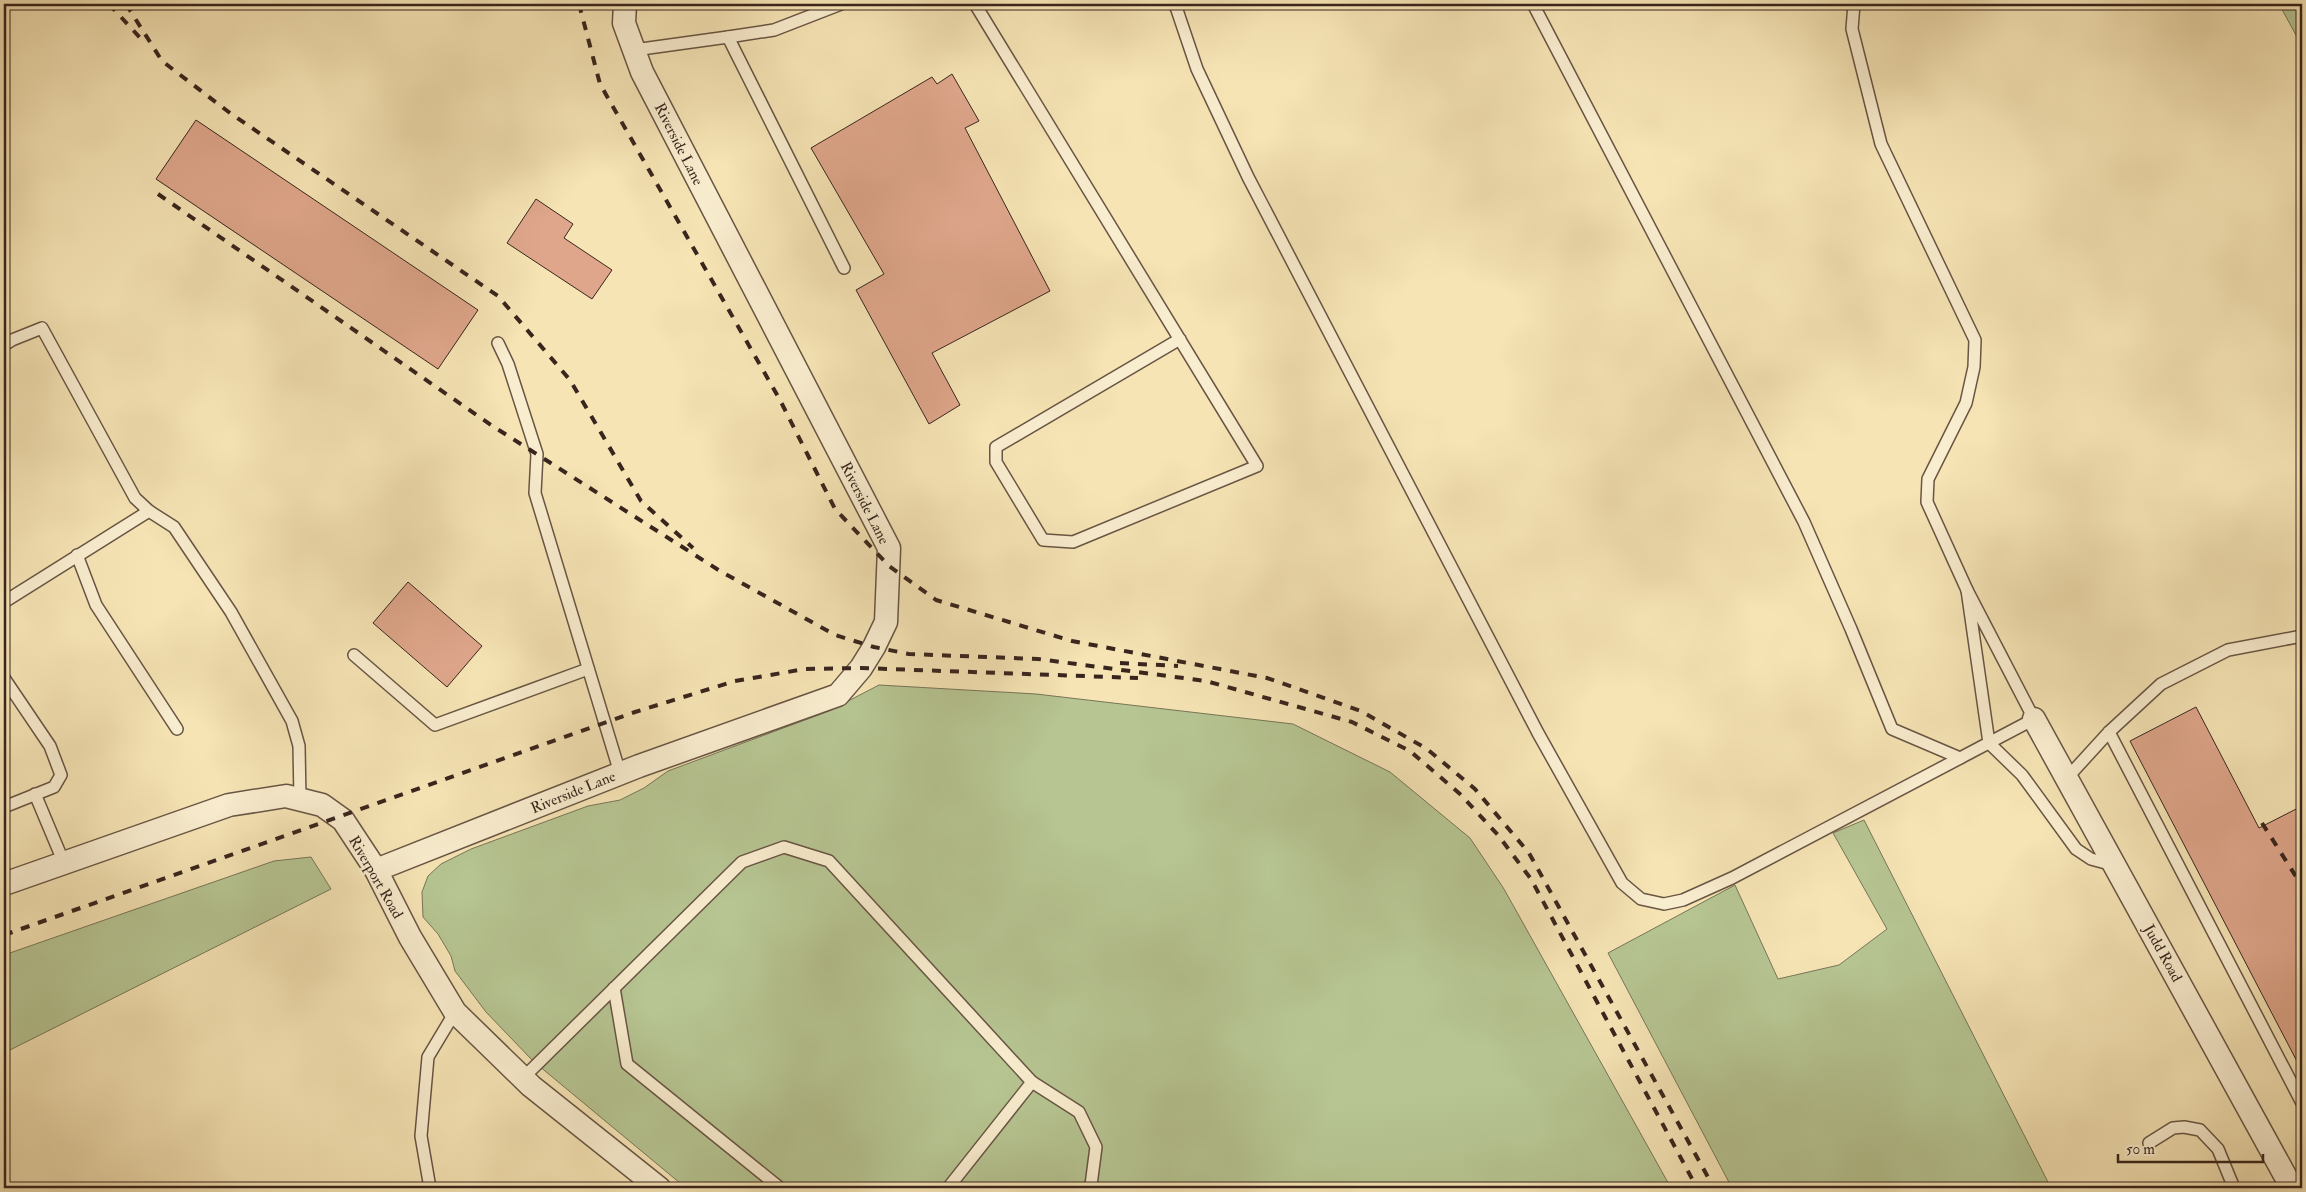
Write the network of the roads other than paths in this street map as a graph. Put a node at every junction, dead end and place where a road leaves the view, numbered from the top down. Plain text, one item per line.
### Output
1 (625, 4) edge
2 (841, 4) edge
3 (975, 4) edge
4 (1175, 4) edge
5 (1533, 4) edge
6 (1854, 4) edge
7 (728, 36) junction
8 (634, 50) junction
9 (844, 268) dead end
10 (1180, 339) junction
11 (498, 343) dead end
12 (4, 345) edge
13 (149, 511) junction
14 (76, 554) junction
15 (1967, 590) junction
16 (4, 602) edge
17 (2302, 636) edge
18 (354, 656) dead end
19 (588, 670) junction
20 (4, 678) edge
21 (2034, 719) junction
22 (177, 729) dead end
23 (2109, 732) junction
24 (1989, 743) junction
25 (1960, 758) junction
26 (620, 773) junction
27 (2066, 778) junction
28 (35, 794) junction
29 (300, 799) junction
30 (4, 808) edge
31 (64, 863) junction
32 (2115, 865) junction
33 (376, 870) junction
34 (4, 884) edge
35 (614, 988) junction
36 (455, 1012) junction
37 (523, 1078) junction
38 (1032, 1082) junction
39 (2302, 1103) edge
40 (2149, 1144) dead end
41 (430, 1188) edge
42 (659, 1188) edge
43 (780, 1188) edge
44 (948, 1188) edge
45 (1088, 1188) edge
46 (2234, 1188) edge
47 (2292, 1188) edge

1 - 8 street, Riverside Lane
2 - 7 lane
3 - 10 lane
4 - 25 lane
5 - 25 lane
6 - 15 lane
7 - 8 lane
7 - 9 lane
8 - 26 street, Riverside Lane
10 - 10 lane
11 - 19 lane
12 - 13 lane
13 - 14 lane
13 - 29 lane
14 - 16 lane
14 - 22 lane
15 - 21 lane
15 - 24 lane
17 - 23 lane
18 - 19 lane
19 - 26 lane
20 - 28 lane
21 - 24 lane
21 - 27 street, Judd Road
23 - 27 lane
23 - 39 lane
24 - 25 lane
24 - 32 lane
26 - 33 street, Riverside Lane
27 - 32 street, Judd Road
28 - 30 lane
28 - 31 lane
29 - 31 street, Riverport Road
29 - 33 street, Riverport Road
31 - 34 street, Riverport Road
32 - 47 street, Judd Road
33 - 36 street, Riverport Road
35 - 37 lane
35 - 38 lane
35 - 43 lane
36 - 37 street, Riverport Road
36 - 41 lane
37 - 42 street, Riverport Road
38 - 44 lane
38 - 45 lane
40 - 46 lane

